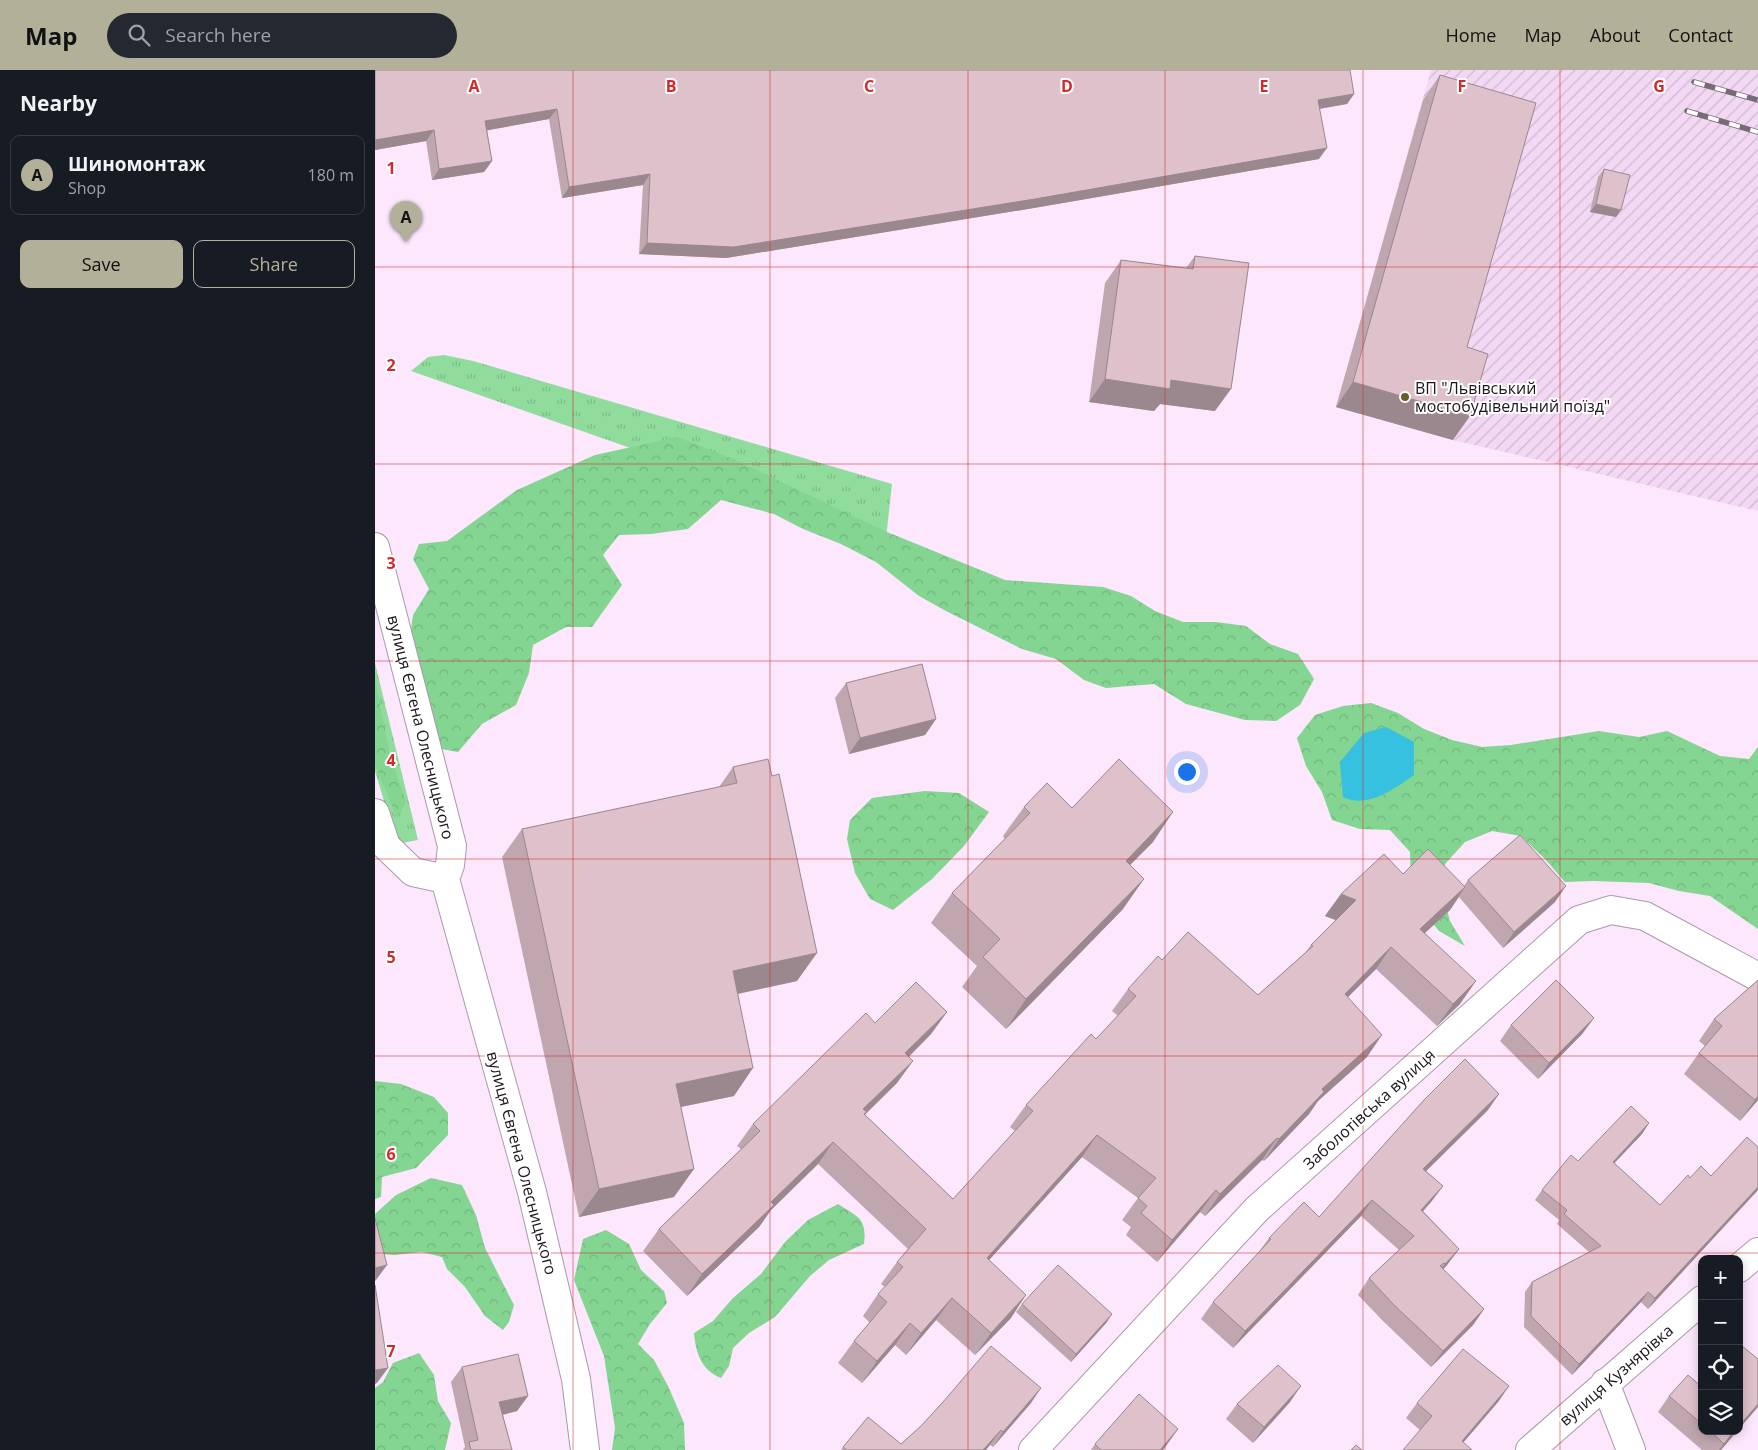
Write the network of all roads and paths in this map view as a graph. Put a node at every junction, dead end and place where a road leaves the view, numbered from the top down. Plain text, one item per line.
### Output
1 (375, 547) edge
2 (375, 813) edge
3 (445, 879) junction
4 (1758, 977) edge
5 (1758, 1252) edge
6 (1743, 1265) edge
7 (1698, 1303) edge
8 (1605, 1383) junction
9 (585, 1450) edge
10 (1033, 1450) edge
11 (1530, 1450) edge
12 (1631, 1450) edge

1 - 3 street, вулиця Євгена Олесницького
2 - 3 street
3 - 9 street, вулиця Євгена Олесницького
4 - 10 street, Заболотівська вулиця
5 - 6 street
7 - 8 street, вулиця Кузнярівка
8 - 11 street, вулиця Кузнярівка
8 - 12 street

